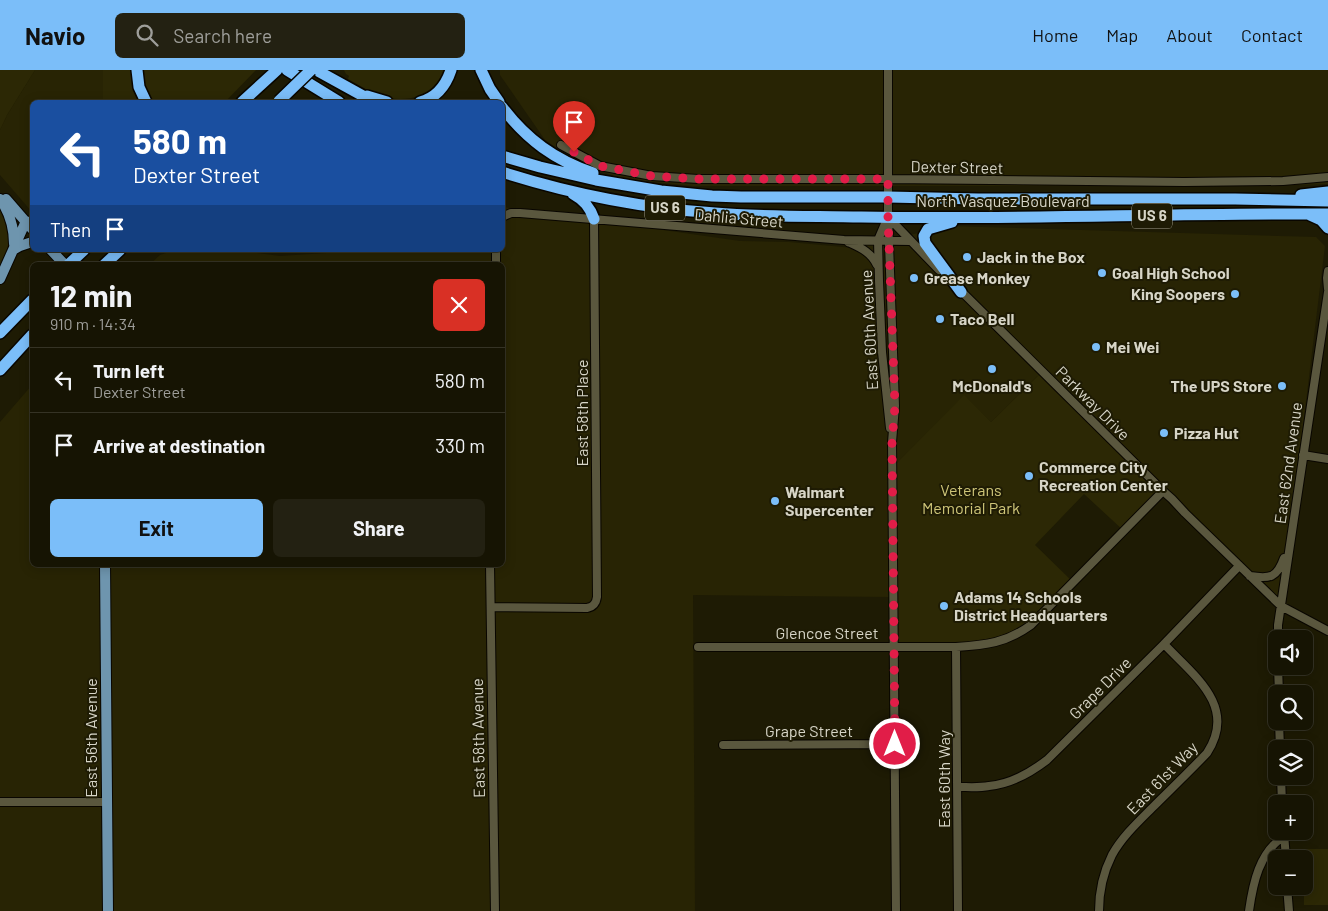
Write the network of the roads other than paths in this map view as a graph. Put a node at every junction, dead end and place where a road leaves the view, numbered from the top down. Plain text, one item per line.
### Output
1 (137, 70) edge
2 (277, 70) edge
3 (287, 70) edge
4 (311, 70) edge
5 (316, 70) edge
6 (451, 70) edge
7 (481, 70) edge
8 (888, 70) edge
9 (258, 88) junction
10 (352, 91) junction
11 (145, 100) edge
12 (239, 100) edge
13 (244, 100) edge
14 (279, 100) edge
15 (332, 100) edge
16 (370, 100) edge
17 (381, 100) edge
18 (425, 100) edge
19 (498, 100) edge
20 (505, 110) edge
21 (561, 145) dead end
22 (505, 157) edge
23 (505, 173) edge
24 (505, 176) edge
25 (521, 177) junction
26 (1328, 178) edge
27 (888, 179) junction
28 (555, 187) junction
29 (642, 188) junction
30 (1328, 192) edge
31 (0, 193) edge
32 (888, 197) junction
33 (0, 199) edge
34 (1235, 199) junction
35 (1328, 201) edge
36 (1306, 214) junction
37 (1328, 214) edge
38 (505, 216) edge
39 (888, 217) junction
40 (977, 218) junction
41 (594, 219) junction
42 (29, 225) edge
43 (1328, 228) edge
44 (844, 240) junction
45 (878, 240) junction
46 (889, 240) junction
47 (910, 241) junction
48 (30, 243) edge
49 (14, 249) junction
50 (54, 252) edge
51 (82, 252) edge
52 (119, 252) edge
53 (63, 262) edge
54 (70, 262) edge
55 (107, 262) edge
56 (878, 270) junction
57 (1328, 271) edge
58 (0, 278) edge
59 (1328, 290) edge
60 (961, 292) junction
61 (30, 302) edge
62 (0, 333) edge
63 (30, 337) edge
64 (0, 370) edge
65 (892, 442) junction
66 (1303, 455) junction
67 (1328, 459) edge
68 (1162, 491) junction
69 (1291, 537) junction
70 (1239, 566) junction
71 (105, 567) edge
72 (490, 567) edge
73 (1250, 576) junction
74 (1281, 606) junction
75 (490, 607) junction
76 (1278, 630) edge
77 (1328, 631) edge
78 (1164, 644) junction
79 (698, 647) dead end
80 (894, 647) junction
81 (956, 647) junction
82 (895, 744) junction
83 (723, 745) dead end
84 (958, 787) junction
85 (0, 802) edge
86 (107, 802) junction
87 (1278, 840) edge
88 (1288, 895) edge
89 (108, 911) edge
90 (494, 911) edge
91 (896, 911) edge
92 (958, 911) edge
93 (1099, 911) edge
94 (1249, 911) edge
95 (1289, 911) edge

1 - 11 highway
2 - 9 highway
3 - 15 highway
4 - 14 highway, bridge
5 - 10 highway
6 - 18 highway
7 - 19 highway
8 - 27 street, East 60th Avenue
9 - 12 highway
9 - 13 highway
10 - 16 highway
10 - 17 highway
20 - 29 highway
21 - 27 street, Dexter Street
22 - 29 highway, North Vasquez Boulevard / US 6
23 - 25 highway, North Vasquez Boulevard / US 6
24 - 25 highway
25 - 28 highway, North Vasquez Boulevard / US 6
26 - 27 street, Dexter Street
27 - 32 street, East 60th Avenue
28 - 39 highway, North Vasquez Boulevard / US 6
28 - 41 highway
29 - 32 highway, North Vasquez Boulevard / US 6
30 - 34 highway
31 - 42 main road
32 - 34 highway, North Vasquez Boulevard / US 6
32 - 39 street, East 60th Avenue
33 - 49 main road
34 - 35 highway, North Vasquez Boulevard / US 6
36 - 37 highway, North Vasquez Boulevard / US 6
36 - 40 highway, North Vasquez Boulevard / US 6
36 - 43 highway
38 - 41 street, Dahlia Street
39 - 40 highway, North Vasquez Boulevard / US 6
39 - 45 street, East 60th Avenue
39 - 46 street, East 60th Avenue
39 - 47 street, Parkway Drive
40 - 60 highway
41 - 44 street, Dahlia Street
41 - 75 street, East 58th Place
42 - 49 main road
44 - 45 street, Dahlia Street
44 - 56 street
45 - 46 street, Dahlia Street
45 - 56 street, East 60th Avenue
46 - 47 street, Dahlia Street
46 - 65 street, East 60th Avenue
47 - 60 street, Parkway Drive
48 - 49 main road
49 - 58 main road
50 - 53 main road
51 - 54 highway
52 - 55 highway
56 - 65 street, East 60th Avenue
57 - 59 street, East 62nd Avenue
59 - 66 street, East 62nd Avenue
60 - 68 street, Parkway Drive
61 - 62 highway
63 - 64 highway
65 - 80 street, East 60th Avenue
66 - 67 street
66 - 69 street, East 62nd Avenue
68 - 70 street, Parkway Drive
68 - 81 street, Glencoe Street
69 - 73 street
69 - 74 street, East 62nd Avenue
70 - 73 street, Parkway Drive
70 - 78 street, Grape Drive
71 - 86 main road, East 56th Avenue
72 - 75 street, East 58th Avenue
73 - 74 street, Parkway Drive
74 - 76 street, East 62nd Avenue
74 - 77 street
75 - 90 street, East 58th Avenue
78 - 84 street, Grape Drive
78 - 93 street, East 61st Way
79 - 80 street, Glencoe Street
80 - 81 street, Glencoe Street
80 - 82 street, East 60th Avenue
81 - 84 street, East 60th Way
82 - 83 street, Grape Street
82 - 91 street, East 60th Avenue
84 - 92 street, East 60th Way
85 - 86 street
86 - 89 main road, East 56th Avenue
87 - 94 street
88 - 95 street

